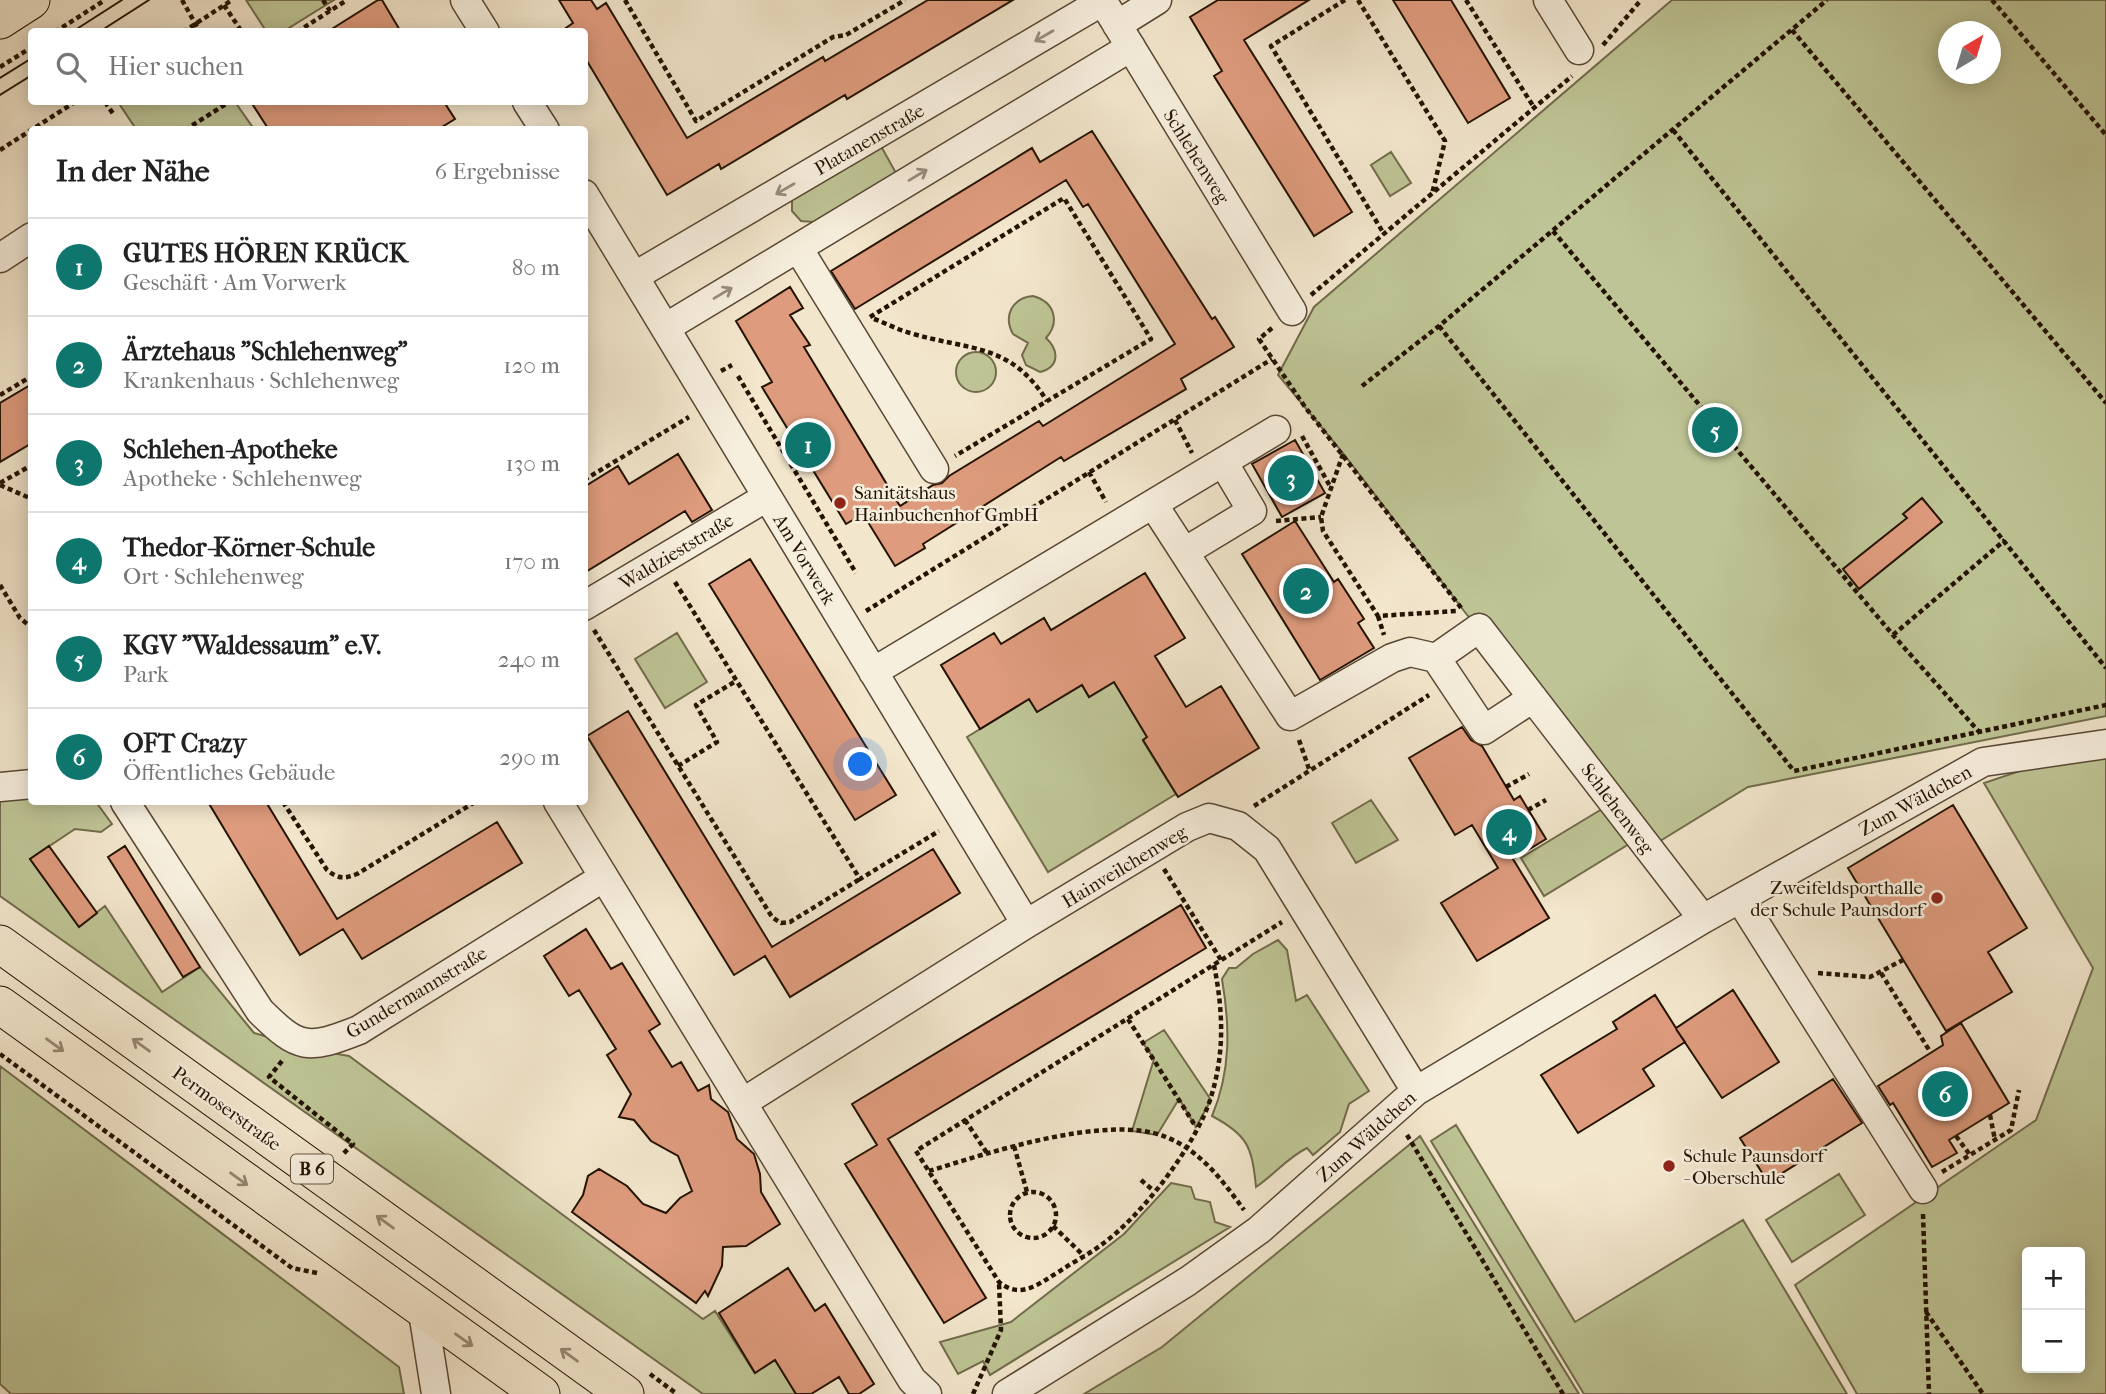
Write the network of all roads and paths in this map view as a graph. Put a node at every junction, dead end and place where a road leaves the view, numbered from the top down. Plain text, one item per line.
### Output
1 (31, 0) edge
2 (105, 0) edge
3 (182, 0) edge
4 (232, 0) edge
5 (323, 0) edge
6 (347, 0) edge
7 (465, 0) edge
8 (625, 0) edge
9 (905, 0) edge
10 (1157, 0) edge
11 (1345, 0) edge
12 (1358, 0) edge
13 (1466, 0) edge
14 (1548, 0) edge
15 (1641, 0) edge
16 (1827, 0) edge
17 (1992, 0) edge
18 (224, 5) junction
19 (330, 11) junction
20 (1113, 18) edge
21 (0, 20) edge
22 (195, 24) junction
23 (61, 28) edge
24 (189, 28) edge
25 (198, 28) edge
26 (239, 28) edge
27 (303, 28) edge
28 (482, 28) edge
29 (1792, 30) junction
30 (28, 50) edge
31 (1585, 57) junction
32 (0, 67) edge
33 (71, 105) edge
34 (106, 105) edge
35 (224, 105) edge
36 (529, 105) edge
37 (1535, 109) junction
38 (114, 115) dead end
39 (40, 126) edge
40 (191, 126) edge
41 (542, 126) edge
42 (1673, 130) junction
43 (28, 133) edge
44 (2106, 135) edge
45 (0, 150) edge
46 (1432, 195) junction
47 (588, 200) edge
48 (1553, 231) junction
49 (1384, 234) junction
50 (28, 240) edge
51 (798, 248) junction
52 (0, 258) edge
53 (635, 276) junction
54 (1292, 311) joint
55 (859, 323) junction
56 (1439, 326) junction
57 (665, 328) junction
58 (1259, 339) dead end
59 (1272, 359) junction
60 (738, 376) dead end
61 (28, 378) edge
62 (1363, 386) dead end
63 (0, 395) edge
64 (1047, 401) junction
65 (710, 403) junction
66 (2106, 404) edge
67 (1175, 420) junction
68 (1286, 428) joint
69 (1343, 453) junction
70 (28, 467) edge
71 (1212, 468) junction
72 (934, 469) joint
73 (1089, 472) junction
74 (588, 478) edge
75 (0, 484) edge
76 (1331, 488) junction
77 (28, 497) edge
78 (767, 497) junction
79 (1153, 504) junction
80 (1252, 511) junction
81 (1321, 517) junction
82 (1118, 525) junction
83 (2005, 540) junction
84 (1185, 551) junction
85 (661, 560) junction
86 (856, 573) dead end
87 (0, 585) edge
88 (588, 617) edge
89 (1471, 620) junction
90 (28, 625) edge
91 (845, 625) junction
92 (1893, 635) junction
93 (1436, 658) junction
94 (2106, 668) edge
95 (873, 672) junction
96 (736, 681) junction
97 (1439, 688) dead end
98 (1533, 698) junction
99 (2106, 705) edge
100 (1290, 716) junction
101 (1981, 732) junction
102 (2106, 744) edge
103 (678, 766) junction
104 (1310, 772) junction
105 (1529, 774) dead end
106 (28, 784) edge
107 (0, 787) edge
108 (1506, 787) dead end
109 (1546, 800) dead end
110 (127, 805) edge
111 (285, 805) edge
112 (470, 805) edge
113 (560, 805) edge
114 (1528, 810) dead end
115 (961, 817) junction
116 (1238, 826) junction
117 (1151, 849) junction
118 (604, 877) junction
119 (860, 879) junction
120 (1740, 899) junction
121 (1302, 910) junction
122 (1703, 919) junction
123 (1026, 924) junction
124 (0, 944) edge
125 (1221, 960) junction
126 (1903, 960) dead end
127 (1214, 965) junction
128 (1785, 971) junction
129 (1881, 973) junction
130 (0, 1005) edge
131 (1128, 1019) junction
132 (298, 1041) junction
133 (1931, 1053) dead end
134 (0, 1055) edge
135 (2019, 1090) dead end
136 (1416, 1091) junction
137 (743, 1103) junction
138 (1393, 1114) junction
139 (1990, 1115) dead end
140 (965, 1120) junction
141 (1196, 1127) junction
142 (1956, 1136) dead end
143 (1995, 1140) junction
144 (1014, 1146) junction
145 (1185, 1148) junction
146 (987, 1153) junction
147 (1970, 1155) junction
148 (340, 1157) dead end
149 (929, 1171) junction
150 (1141, 1180) dead end
151 (1922, 1187) junction
152 (1154, 1191) junction
153 (1027, 1193) junction
154 (1053, 1226) junction
155 (1259, 1230) junction
156 (1084, 1256) junction
157 (327, 1275) dead end
158 (999, 1282) junction
159 (423, 1312) junction
160 (1926, 1312) junction
161 (436, 1394) edge
162 (541, 1394) edge
163 (625, 1394) edge
164 (927, 1394) edge
165 (973, 1394) edge
166 (1007, 1394) edge
167 (1563, 1394) edge
168 (1929, 1394) edge
169 (1983, 1394) edge

1 - 21 main road
2 - 23 path
3 - 22 path
4 - 18 path
5 - 19 path
6 - 19 path
7 - 28 street
8 - 9 path
10 - 20 street, Platanenstraße
11 - 49 path
12 - 46 path
13 - 37 path
14 - 31 street
15 - 31 path
16 - 29 path
17 - 44 path
18 - 22 path
18 - 26 path
19 - 27 path
51 -> 20 street, Platanenstraße
20 -> 53 street, Platanenstraße
20 - 54 street, Schlehenweg
22 - 24 path
22 - 25 path
29 - 42 path
29 - 66 path
30 - 32 path
31 - 37 path
33 - 39 path
34 - 38 path
35 - 40 path
36 - 41 street
37 - 46 path
42 - 48 path
42 - 83 path
43 - 45 path
46 - 49 path
47 - 53 street, Am Vorwerk
48 - 56 path
48 - 92 path
49 - 54 path
50 - 52 street
51 - 55 street
57 -> 51 street, Platanenstraße
53 - 57 street, Am Vorwerk
55 - 64 path
55 - 64 path
55 - 72 street
56 - 62 path
56 - 101 path
57 - 65 street, Am Vorwerk
58 - 59 path
59 - 67 path
59 - 69 path
60 - 86 path
61 - 63 path
64 - 72 path
65 - 74 path
65 - 78 street, Am Vorwerk
67 - 71 path
67 - 73 path
68 - 71 street
68 - 76 path
69 - 76 path
69 - 89 path
70 - 75 path
71 - 79 street
71 - 80 street
73 - 82 path
73 - 91 path
75 - 77 path
76 - 81 path
78 - 85 street, Waldzieststraße
78 - 91 street, Am Vorwerk
79 - 82 street
79 - 84 street
80 - 81 path
80 - 84 street
81 - 89 path
82 - 95 street
83 - 92 path
83 - 94 path
84 - 100 street
85 - 88 street, Waldzieststraße
85 - 96 path
87 - 90 path
88 - 103 path
89 - 93 street
89 - 98 street, Schlehenweg
91 - 95 street, Am Vorwerk
92 - 101 path
93 - 98 street
93 - 100 street
95 - 115 street, Am Vorwerk
96 - 103 path
96 - 119 path
97 - 104 path
98 - 122 street, Schlehenweg
99 - 101 path
100 - 104 path
102 - 120 street, Zum Wäldchen
103 - 119 path
104 - 116 path
105 - 108 path
106 - 107 street
109 - 114 path
110 - 132 street
111 - 112 path
113 - 118 street
115 - 119 path
115 - 123 street, Am Vorwerk
116 - 117 street, Hainveilchenweg
116 - 121 street, Hainveilchenweg
117 - 123 street, Hainveilchenweg
117 - 125 path
118 - 132 street, Gundermannstraße
118 - 137 street
120 - 122 street, Zum Wäldchen
120 - 128 street
121 - 125 path
121 - 136 street, Hainveilchenweg
122 - 136 street, Zum Wäldchen
123 - 137 street, Hainveilchenweg
163 -> 124 main road, Permoserstraße / B 6
125 - 127 path
126 - 129 path
127 - 131 path
127 - 141 path
128 - 129 path
128 - 151 street
129 - 133 path
130 -> 159 main road, B 6
131 - 140 path
131 - 141 path
132 - 148 path
134 - 157 path
135 - 143 path
136 - 138 street, Zum Wäldchen
137 - 164 street
138 - 155 street, Zum Wäldchen
138 - 167 path
139 - 143 path
140 - 146 path
140 - 149 path
141 - 145 path
142 - 147 path
143 - 147 path
144 - 145 path
144 - 146 path
144 - 153 path
145 - 152 path
145 - 155 path
146 - 149 path
147 - 151 path
149 - 158 path
150 - 152 path
151 - 160 path
152 - 156 path
153 - 154 path
153 - 154 path
154 - 156 path
155 - 166 street, Zum Wäldchen
156 - 158 path
158 - 165 path
159 - 161 street
159 -> 162 main road, B 6
160 - 168 path
160 - 169 path

